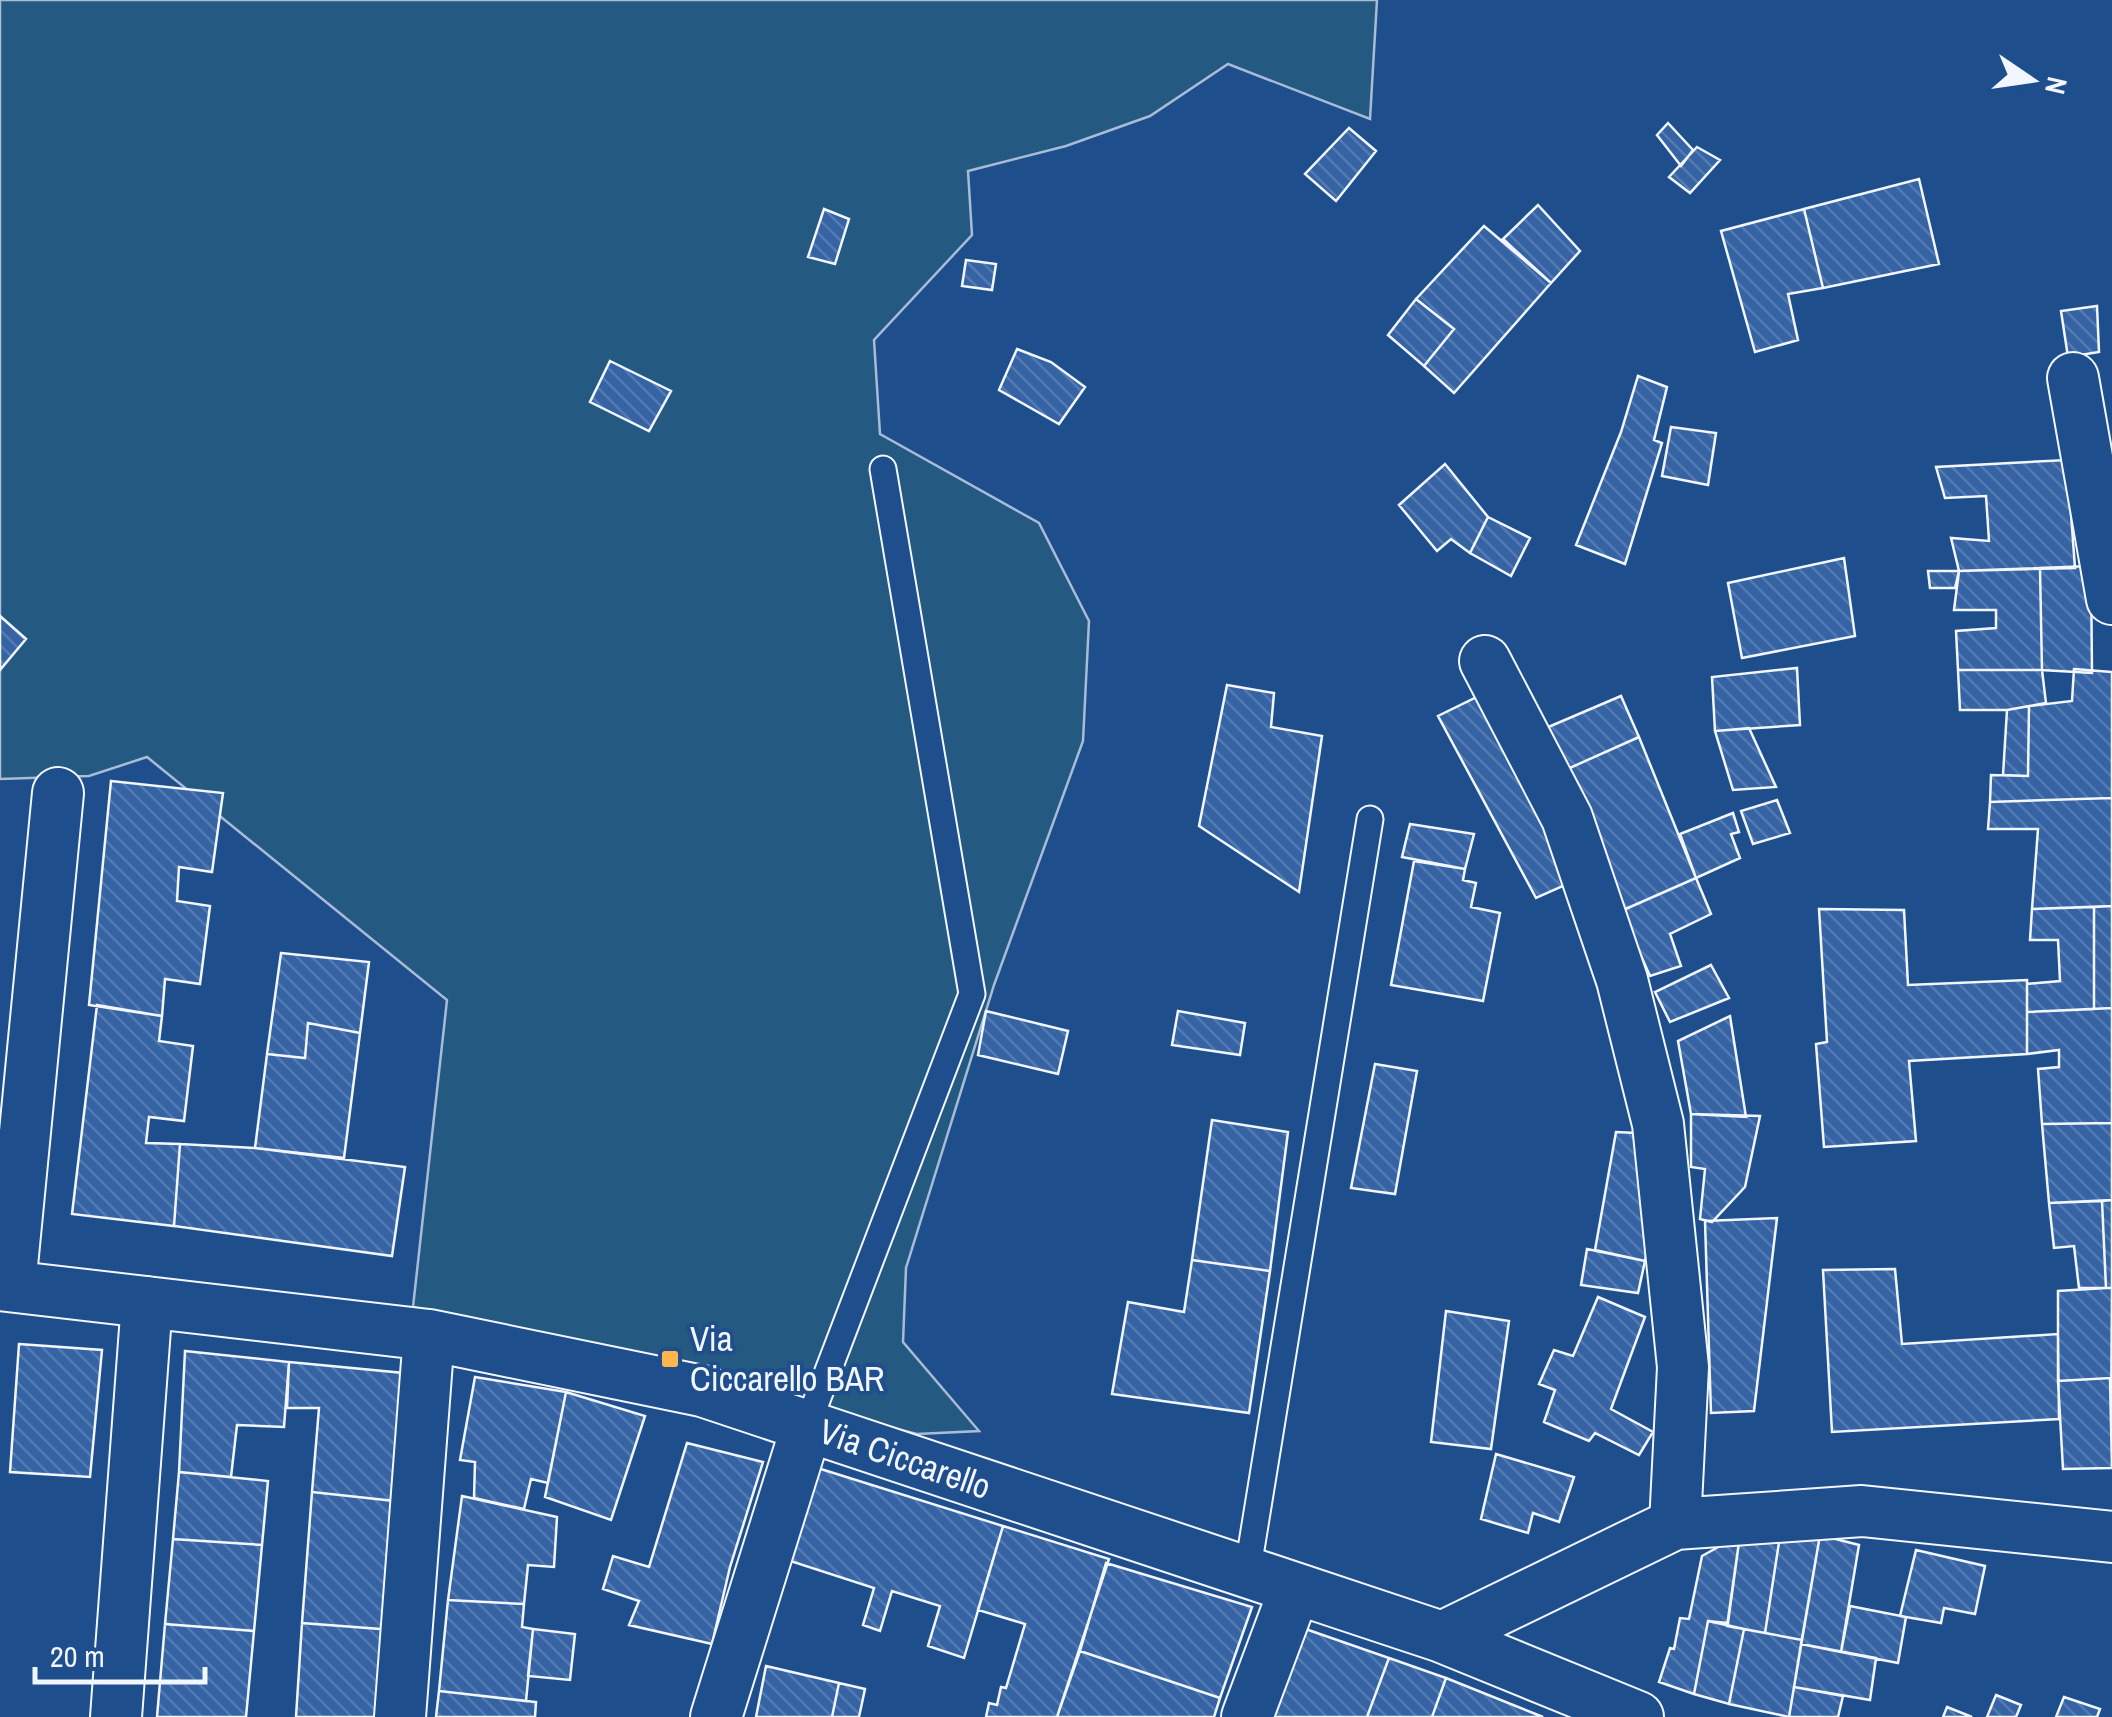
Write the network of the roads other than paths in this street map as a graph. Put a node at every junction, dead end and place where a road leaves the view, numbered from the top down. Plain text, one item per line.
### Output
1 (2073, 378) dead end
2 (882, 468) dead end
3 (2112, 598) edge
4 (1485, 661) dead end
5 (58, 793) dead end
6 (1370, 819) dead end
7 (5, 1285) edge
8 (147, 1302) junction
9 (429, 1335) junction
10 (807, 1426) junction
11 (1675, 1524) junction
12 (2112, 1538) edge
13 (1247, 1574) junction
14 (1295, 1589) junction
15 (1442, 1637) junction
16 (116, 1717) edge
17 (400, 1717) edge
18 (716, 1717) edge
19 (1248, 1717) edge
20 (1638, 1717) edge

1 - 3 street
2 - 10 lane
4 - 11 street
5 - 7 street
6 - 13 lane
7 - 8 street, Via Ciccarello
8 - 9 street, Via Ciccarello
8 - 16 street
9 - 10 street, Via Ciccarello
9 - 17 street
10 - 13 street, Via Ciccarello
10 - 18 street
11 - 12 street
11 - 15 street
13 - 14 street, Via Ciccarello
14 - 15 street, Via Ciccarello
14 - 19 street
15 - 20 street, Via Ciccarello

